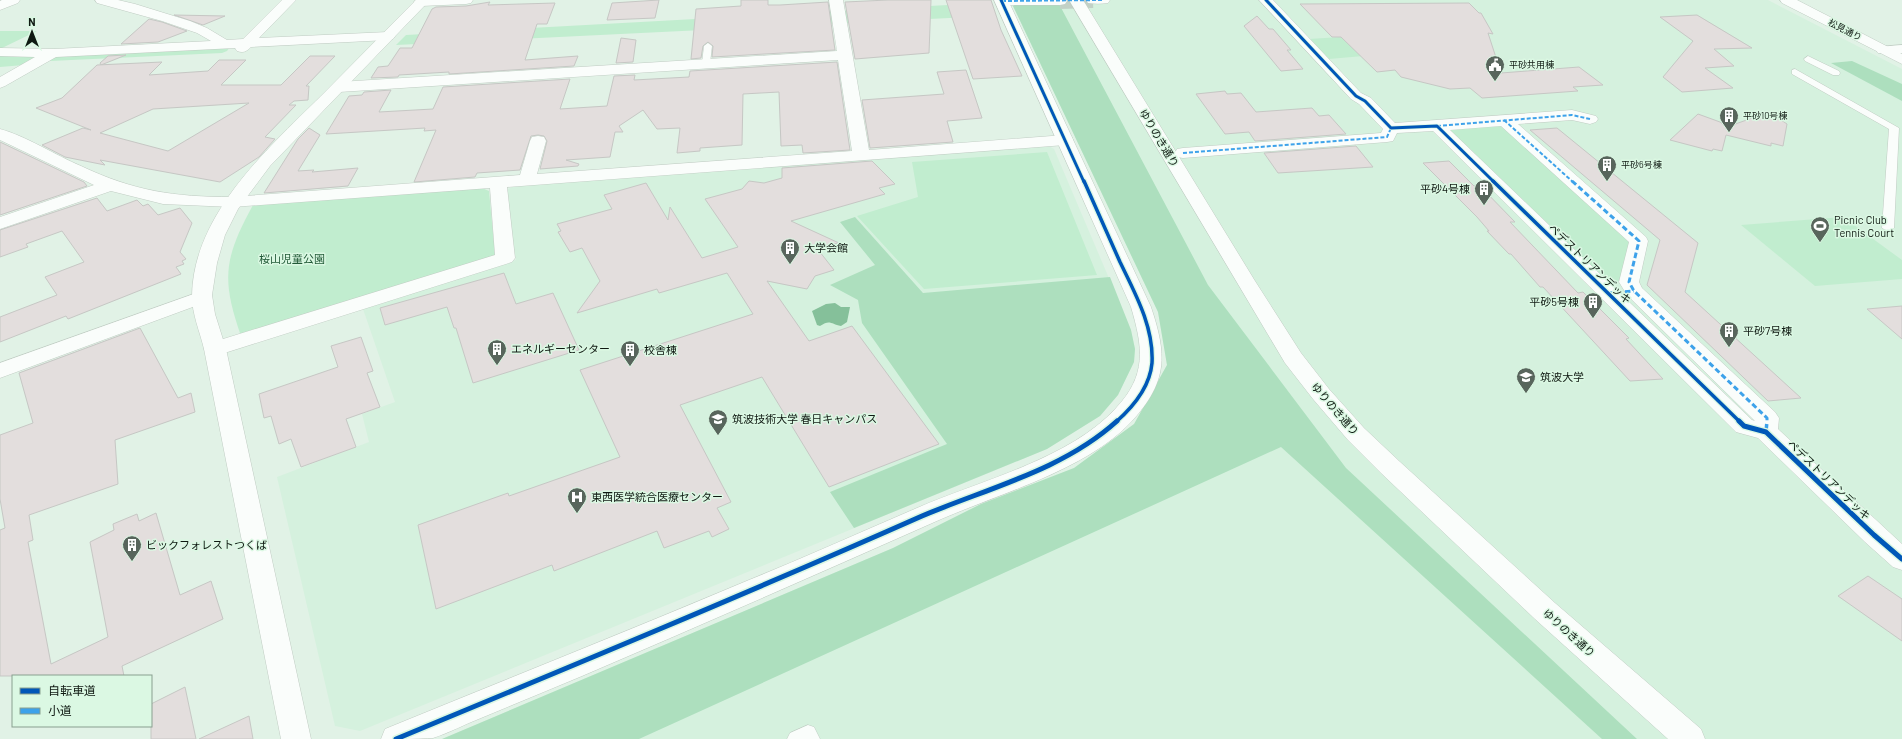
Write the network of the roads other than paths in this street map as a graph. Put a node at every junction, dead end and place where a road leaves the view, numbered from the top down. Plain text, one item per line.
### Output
1 (13, 0) edge
2 (102, 0) edge
3 (289, 0) edge
4 (466, 0) edge
5 (836, 0) edge
6 (1060, 0) edge
7 (1076, 0) edge
8 (1093, 0) edge
9 (1103, 0) edge
10 (1266, 0) edge
11 (1787, 0) edge
12 (422, 1) edge
13 (1002, 1) edge
14 (0, 6) edge
15 (383, 41) junction
16 (225, 44) junction
17 (246, 44) junction
18 (708, 46) dead end
19 (1902, 49) edge
20 (1884, 50) junction
21 (0, 52) edge
22 (54, 53) junction
23 (236, 55) junction
24 (844, 55) junction
25 (1808, 59) dead end
26 (1902, 60) edge
27 (706, 63) junction
28 (32, 65) junction
29 (1795, 72) dead end
30 (1836, 74) dead end
31 (0, 83) edge
32 (339, 87) junction
33 (1590, 118) dead end
34 (1504, 120) junction
35 (1437, 126) junction
36 (1391, 128) junction
37 (0, 134) edge
38 (1065, 140) junction
39 (538, 141) dead end
40 (1183, 153) dead end
41 (861, 154) junction
42 (527, 180) junction
43 (498, 182) junction
44 (111, 185) junction
45 (232, 202) junction
46 (0, 224) edge
47 (1888, 228) dead end
48 (1634, 291) junction
49 (1608, 293) junction
50 (202, 297) junction
51 (215, 349) junction
52 (0, 371) edge
53 (1766, 432) junction
54 (1902, 559) edge
55 (296, 739) edge
56 (396, 739) edge
57 (796, 739) edge
58 (811, 739) edge
59 (1690, 739) edge

1 - 14 street
2 - 16 street
3 - 17 street
4 - 12 street
5 - 24 street
6 - 13 street
7 - 59 street, ゆりのき通り
8 - 9 street
10 - 36 street
11 - 20 street, 松見通り
12 - 15 street
13 - 38 street
15 - 17 street
15 - 23 street
15 - 32 street
16 - 17 street
16 - 22 street
17 - 23 street
18 - 27 lane
19 - 20 street
20 - 26 street, 松見通り
21 - 22 street
22 - 28 street
23 - 28 street
24 - 27 street
24 - 41 street
25 - 30 lane
27 - 32 street
28 - 31 street
29 - 47 lane
32 - 45 street
33 - 34 street
34 - 35 street
34 - 48 street
35 - 36 street
35 - 49 street, ペデストリアンデッキ
36 - 40 street
37 - 44 street
38 - 41 street
38 - 56 street
39 - 42 street
41 - 42 street
42 - 43 street
43 - 45 street
43 - 51 street
44 - 45 street
44 - 46 street
45 - 50 street
48 - 49 street
48 - 53 street
49 - 53 street, ペデストリアンデッキ
50 - 51 street
50 - 52 street
51 - 55 street
53 - 54 street, ペデストリアンデッキ
57 - 58 lane

